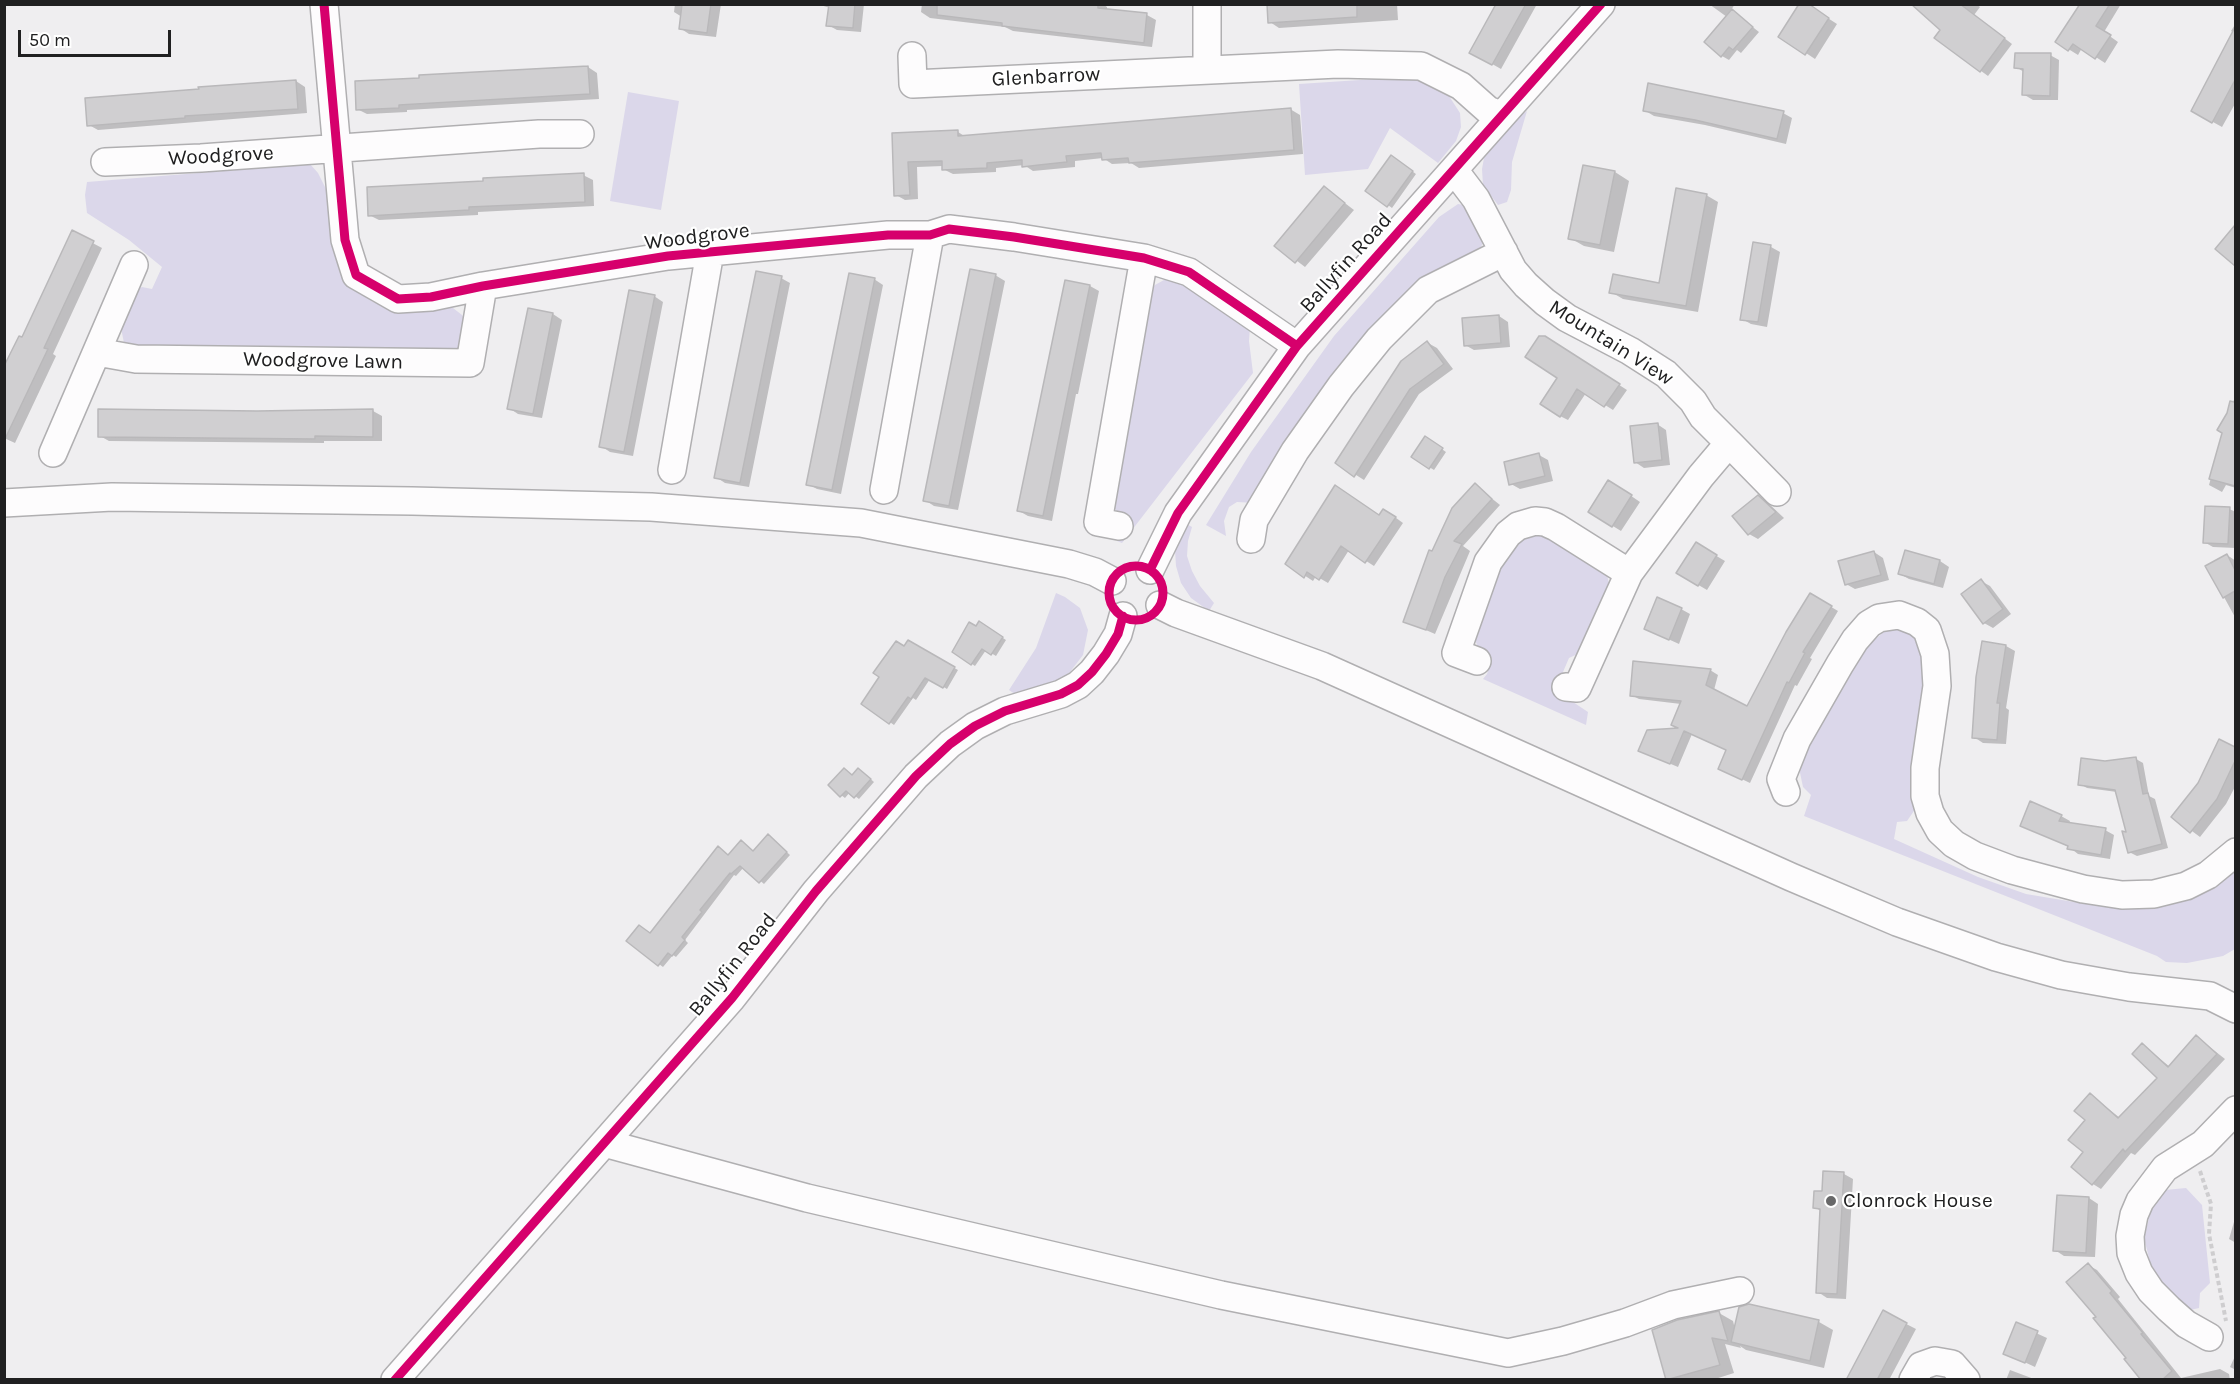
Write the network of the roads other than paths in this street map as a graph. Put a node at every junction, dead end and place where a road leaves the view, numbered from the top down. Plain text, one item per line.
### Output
1 (324, 4) edge
2 (1207, 4) edge
3 (1601, 4) edge
4 (912, 56) dead end
5 (1207, 69) junction
6 (1500, 116) junction
7 (580, 134) dead end
8 (336, 148) junction
9 (105, 162) dead end
10 (1454, 170) junction
11 (930, 235) junction
12 (710, 252) junction
13 (1504, 252) junction
14 (1144, 258) junction
15 (134, 265) dead end
16 (483, 286) junction
17 (1297, 346) junction
18 (97, 352) junction
19 (1729, 443) junction
20 (53, 453) dead end
21 (672, 470) dead end
22 (884, 490) dead end
23 (1777, 492) dead end
24 (4, 503) edge
25 (1247, 525) dead end
26 (1119, 526) dead end
27 (1150, 570) junction
28 (1629, 573) junction
29 (1112, 581) junction
30 (1160, 605) junction
31 (1123, 616) junction
32 (1477, 661) dead end
33 (1566, 687) dead end
34 (1786, 792) dead end
35 (2235, 852) edge
36 (2235, 987) edge
37 (2210, 996) junction
38 (2235, 1009) edge
39 (2235, 1110) edge
40 (604, 1143) junction
41 (1740, 1291) dead end
42 (2209, 1336) road end
43 (395, 1380) edge
44 (1913, 1380) edge
45 (1966, 1380) edge

1 - 8 street, Woodgrove
2 - 5 street
3 - 6 street, Ballyfin Road
4 - 5 street, Glenbarrow
5 - 6 street, Glenbarrow
6 - 10 street, Ballyfin Road
7 - 8 street, Woodgrove
8 - 9 street, Woodgrove
8 - 16 street, Woodgrove
10 - 13 street, Mountain View
10 - 17 street, Ballyfin Road
11 - 12 street, Woodgrove
11 - 14 street, Woodgrove
11 - 22 street
12 - 16 street, Woodgrove
12 - 21 street, Woodgrove
13 - 19 street, Mountain View
13 - 25 street
14 - 17 street, Woodgrove
14 - 26 street
15 - 18 street
16 - 18 street, Woodgrove Lawn
17 - 27 street, Ballyfin Road
18 - 20 street
19 - 23 street, Mountain View
19 - 28 street
24 - 29 street
27 - 29 street
27 - 30 street
28 - 32 street
28 - 33 street
29 - 31 street
30 - 31 street
30 - 37 street
31 - 40 street, Ballyfin Road
34 - 35 street
36 - 37 street
37 - 38 street
39 - 42 street
40 - 41 street
40 - 43 street, Ballyfin Road
44 - 45 street

